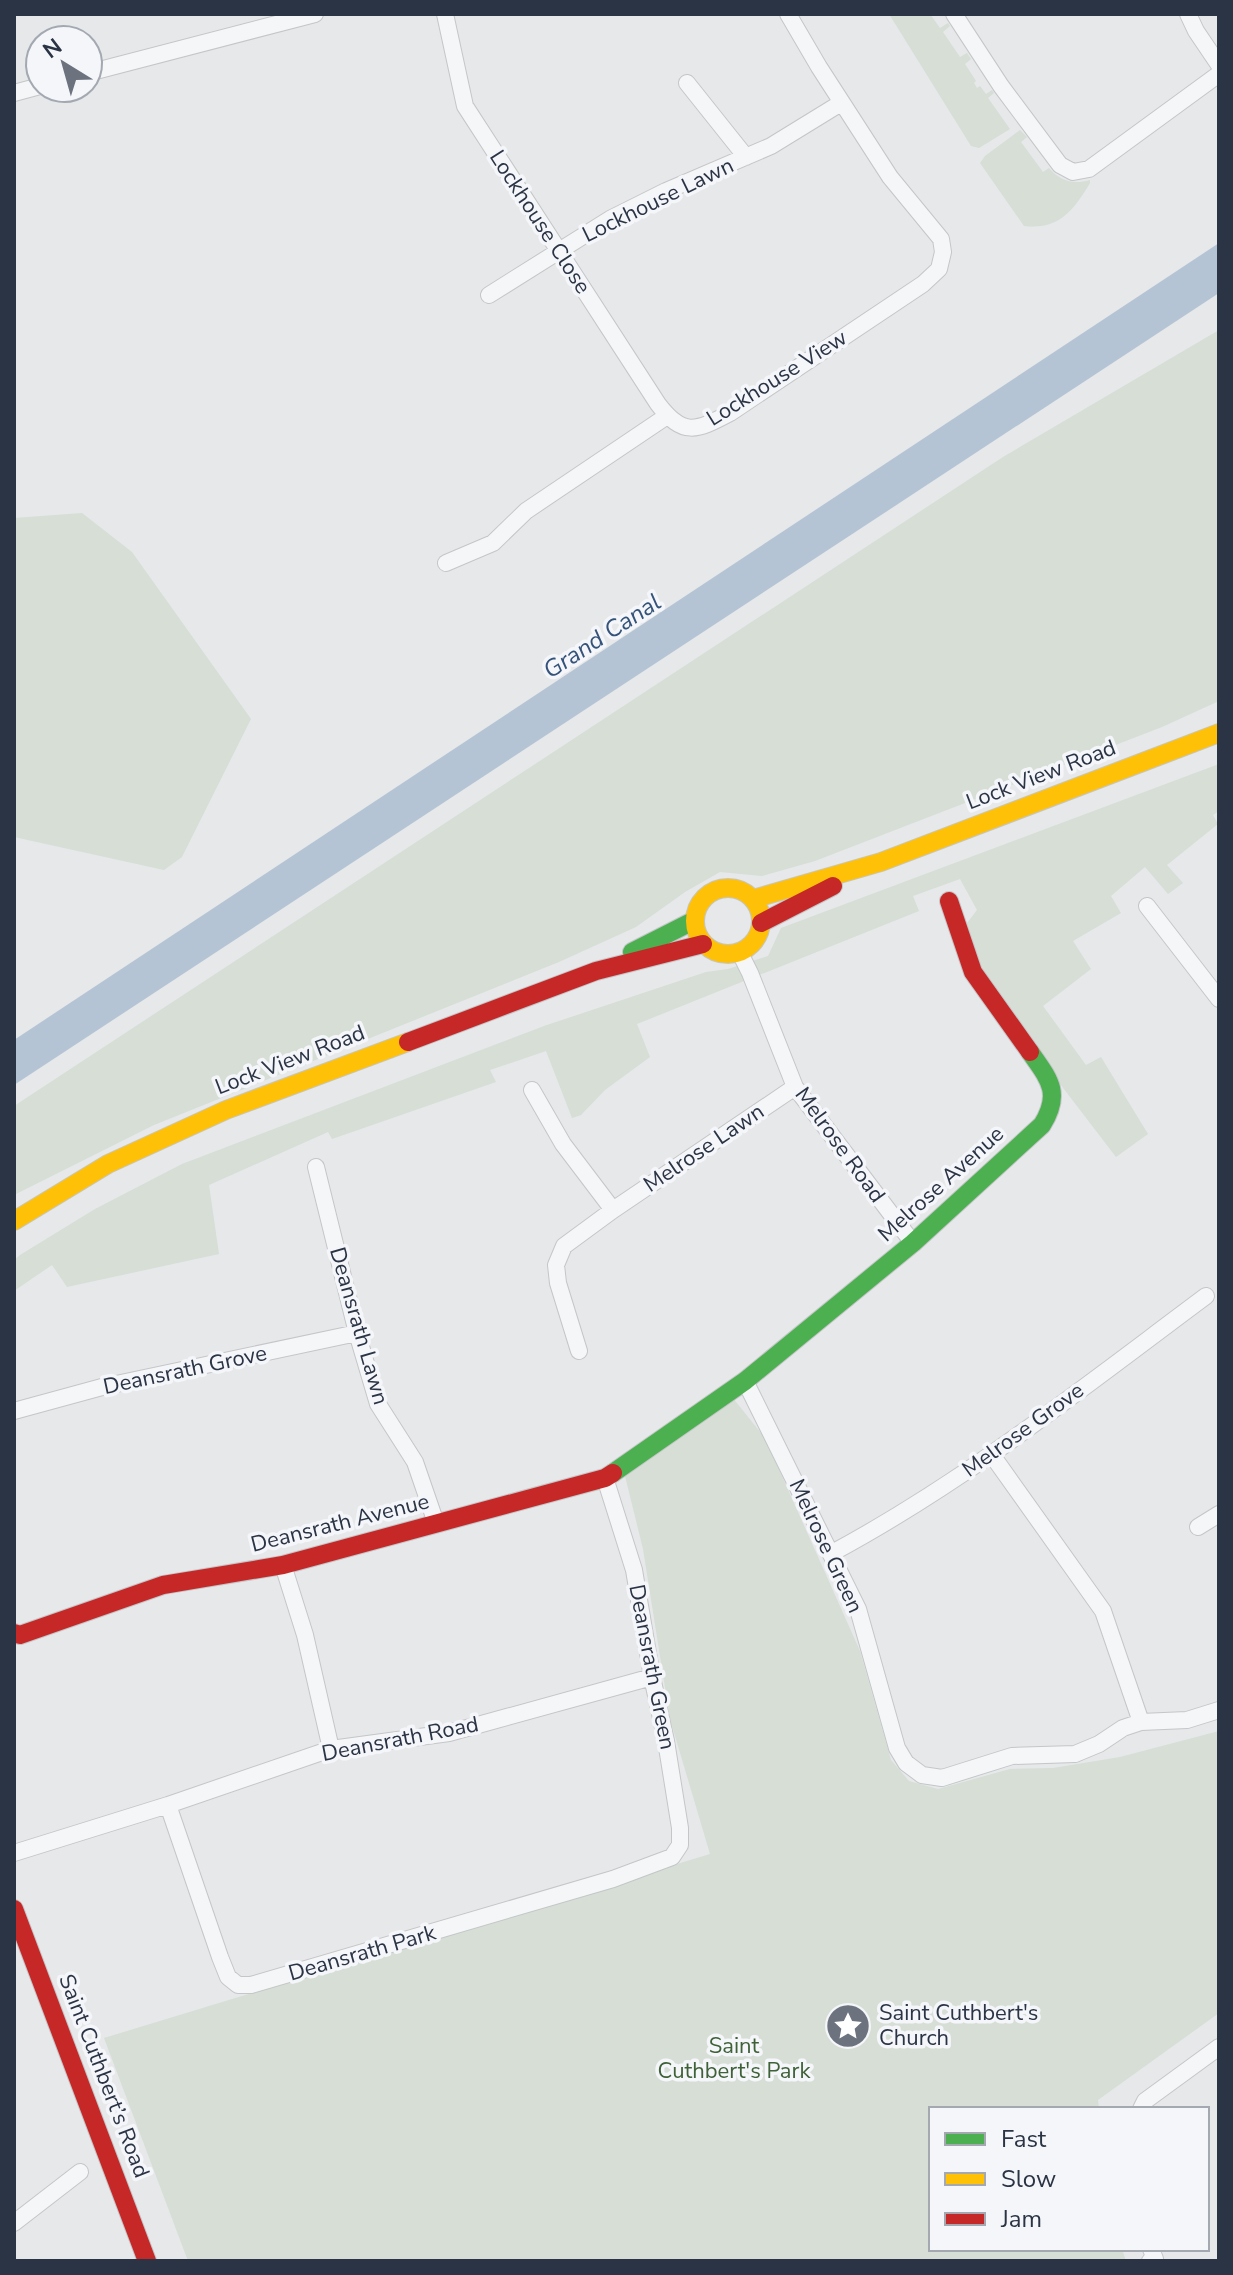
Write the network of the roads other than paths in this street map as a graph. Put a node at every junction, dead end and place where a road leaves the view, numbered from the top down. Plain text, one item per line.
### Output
1 (315, 14) edge
2 (445, 14) edge
3 (788, 14) edge
4 (954, 14) edge
5 (1188, 14) edge
6 (1219, 65) edge
7 (104, 69) edge
8 (1219, 74) edge
9 (687, 83) dead end
10 (841, 103) junction
11 (746, 157) junction
12 (559, 252) junction
13 (489, 295) dead end
14 (667, 416) junction
15 (446, 563) dead end
16 (1219, 733) edge
17 (881, 862) junction
18 (753, 899) junction
19 (949, 901) dead end
20 (1147, 906) dead end
21 (695, 920) junction
22 (761, 923) junction
23 (703, 944) junction
24 (740, 953) junction
25 (596, 971) junction
26 (1214, 978) edge
27 (1219, 999) edge
28 (795, 1087) junction
29 (532, 1090) dead end
30 (316, 1167) dead end
31 (613, 1210) junction
32 (14, 1221) edge
33 (913, 1243) junction
34 (1206, 1296) dead end
35 (357, 1333) junction
36 (579, 1351) dead end
37 (745, 1381) junction
38 (14, 1410) edge
39 (668, 1433) joint
40 (992, 1455) junction
41 (605, 1478) junction
42 (1219, 1514) edge
43 (436, 1523) junction
44 (1198, 1527) dead end
45 (832, 1553) junction
46 (283, 1565) junction
47 (14, 1633) edge
48 (652, 1677) junction
49 (1219, 1710) edge
50 (1141, 1722) junction
51 (331, 1749) junction
52 (168, 1805) junction
53 (14, 1853) edge
54 (672, 1857) joint
55 (14, 1909) edge
56 (1219, 2047) edge
57 (1142, 2107) edge
58 (80, 2172) dead end
59 (14, 2223) edge
60 (147, 2261) edge

1 - 7 street
2 - 12 street, Lockhouse Close
3 - 10 street
4 - 8 street
5 - 6 street
9 - 11 street, Lockhouse Lawn
10 - 11 street, Lockhouse Lawn
10 - 14 street, Lockhouse View
11 - 12 street, Lockhouse Lawn
12 - 13 street, Lockhouse Lawn
12 - 14 street, Lockhouse Close
14 - 15 street
16 - 17 street, Lock View Road
17 - 18 street, Lock View Road
17 - 22 street, Lock View Road
18 - 21 street, Lock View Road
18 - 22 street
19 - 33 street, Melrose Avenue
20 - 26 street
21 - 23 street
21 - 25 street, Lock View Road
22 - 24 street, Lock View Road
23 - 24 street, Lock View Road
23 - 25 street, Lock View Road
24 - 28 street, Melrose Road
25 - 32 street, Lock View Road
26 - 27 street
28 - 31 street, Melrose Lawn
28 - 33 street, Melrose Road
29 - 31 street
30 - 35 street, Deansrath Lawn
31 - 36 street, Melrose Lawn
33 - 37 street, Melrose Avenue
34 - 40 street, Melrose Grove
35 - 38 street, Deansrath Grove
35 - 43 street, Deansrath Lawn
37 - 39 street, Melrose Avenue
37 - 45 street, Melrose Green
39 - 41 street, Deansrath Avenue
40 - 45 street, Melrose Grove
40 - 50 street
41 - 43 street, Deansrath Avenue
41 - 48 street, Deansrath Green
42 - 44 street
43 - 46 street, Deansrath Avenue
45 - 50 street, Melrose Green
46 - 47 street, Deansrath Avenue
46 - 51 street
48 - 51 street, Deansrath Road
48 - 54 street, Deansrath Green
49 - 50 street
51 - 52 street, Deansrath Road
52 - 53 street, Deansrath Road
52 - 54 street, Deansrath Park
55 - 60 street, Saint Cuthbert’s Road
56 - 57 street
58 - 59 street

